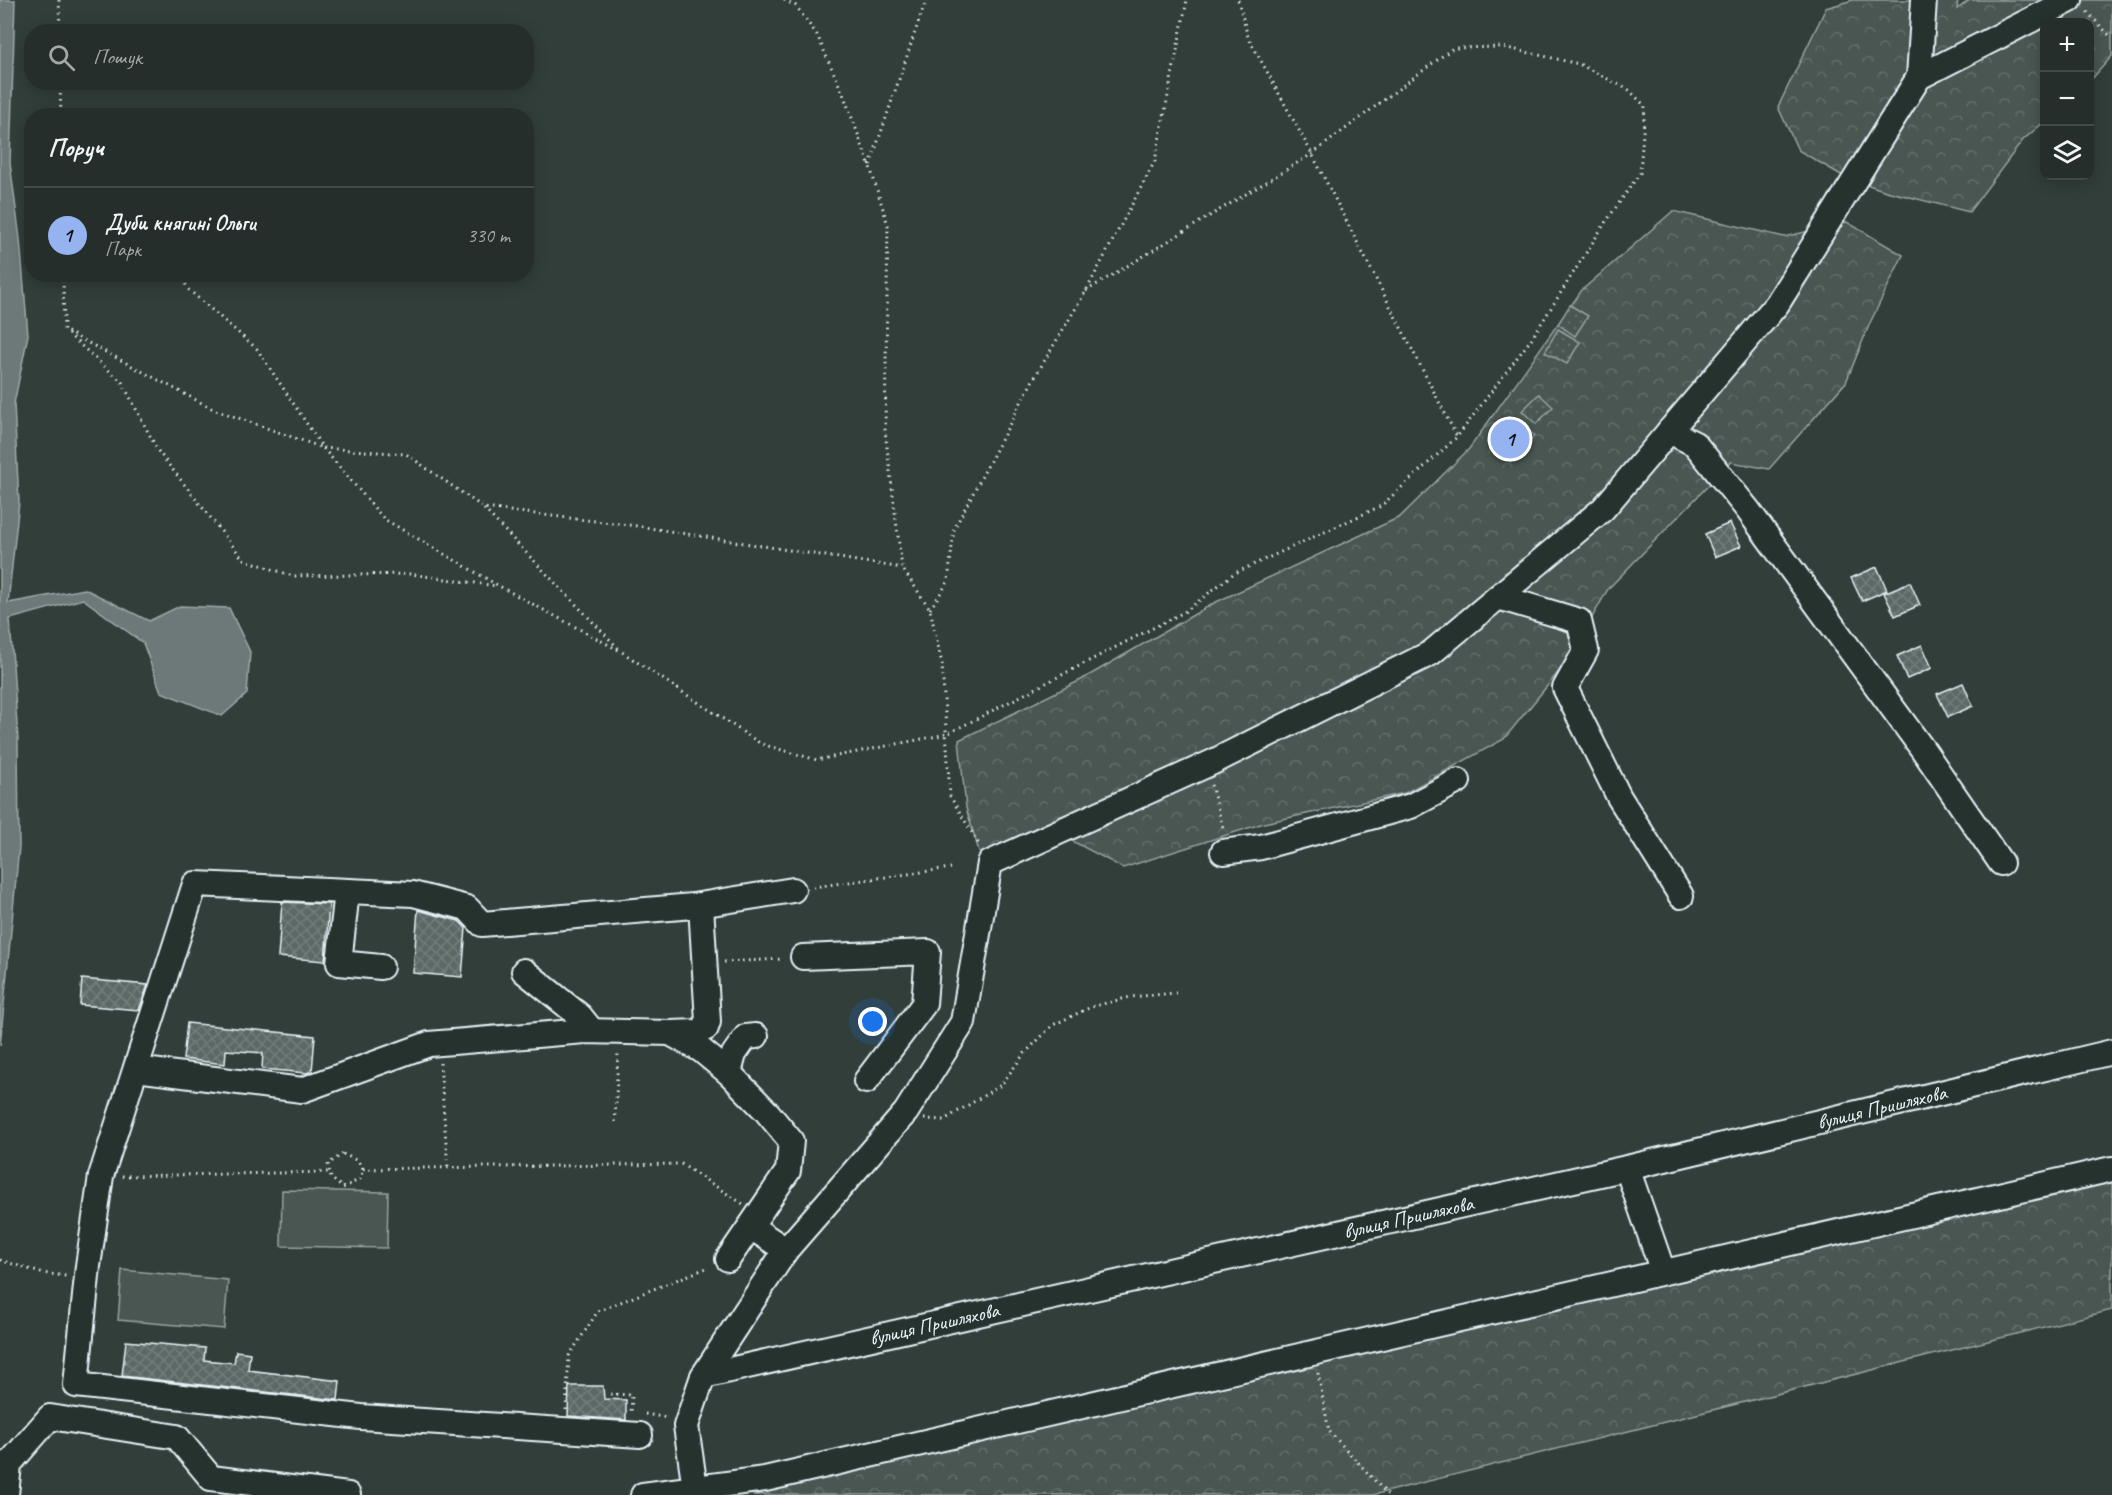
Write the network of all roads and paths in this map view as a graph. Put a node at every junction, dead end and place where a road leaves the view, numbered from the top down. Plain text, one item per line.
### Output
1 (59, 0) edge
2 (784, 0) edge
3 (926, 0) edge
4 (1187, 0) edge
5 (1238, 0) edge
6 (1924, 0) edge
7 (2076, 3) edge
8 (60, 24) edge
9 (2112, 38) edge
10 (1919, 77) junction
11 (60, 90) edge
12 (61, 108) edge
13 (1312, 154) junction
14 (870, 167) junction
15 (63, 282) edge
16 (184, 282) edge
17 (1086, 291) junction
18 (64, 330) junction
19 (1669, 431) junction
20 (1457, 437) junction
21 (323, 448) junction
22 (484, 508) junction
23 (902, 568) junction
24 (499, 586) junction
25 (1498, 597) junction
26 (930, 609) junction
27 (622, 652) junction
28 (946, 734) junction
29 (1206, 765) junction
30 (1458, 781) dead end
31 (1230, 851) joint
32 (990, 863) junction
33 (2001, 863) dead end
34 (951, 868) dead end
35 (793, 890) joint
36 (347, 891) junction
37 (1681, 896) dead end
38 (701, 905) junction
39 (803, 957) joint
40 (705, 964) junction
41 (381, 967) dead end
42 (524, 971) dead end
43 (1176, 993) dead end
44 (592, 1031) junction
45 (619, 1032) junction
46 (670, 1033) junction
47 (756, 1036) dead end
48 (429, 1044) junction
49 (2112, 1052) edge
50 (136, 1069) junction
51 (729, 1073) junction
52 (866, 1081) dead end
53 (906, 1112) junction
54 (615, 1122) dead end
55 (1627, 1168) junction
56 (363, 1169) junction
57 (448, 1169) junction
58 (2112, 1169) edge
59 (330, 1172) junction
60 (101, 1176) junction
61 (755, 1221) junction
62 (786, 1250) junction
63 (728, 1259) joint
64 (0, 1260) edge
65 (1664, 1272) junction
66 (86, 1278) junction
67 (1314, 1353) junction
68 (703, 1377) junction
69 (610, 1394) dead end
70 (686, 1426) junction
71 (633, 1427) junction
72 (564, 1430) junction
73 (210, 1487) edge
74 (695, 1488) junction
75 (6, 1495) edge
76 (348, 1495) edge
77 (643, 1495) edge
78 (1388, 1495) edge

1 - 8 path
2 - 14 path
3 - 14 path
4 - 17 path
5 - 13 path
6 - 10 street
7 - 9 path
7 - 10 street
10 - 19 street
11 - 12 path
13 - 17 path
13 - 20 path
13 - 20 path
14 - 23 path
15 - 18 path
16 - 21 path
17 - 26 path
18 - 21 path
18 - 24 path
19 - 25 street
19 - 33 street
20 - 28 path
21 - 22 path
21 - 24 path
22 - 23 path
22 - 27 path
23 - 26 path
24 - 27 path
25 - 29 street
25 - 37 street
26 - 28 path
27 - 28 path
28 - 32 path
29 - 31 path
29 - 32 street
30 - 31 street
32 - 53 street
34 - 35 path
35 - 38 street
36 - 38 street
36 - 41 street
36 - 50 street
38 - 40 street
39 - 40 path
39 - 52 street
40 - 46 street
42 - 44 street
43 - 53 path
44 - 45 street
44 - 48 street
45 - 46 street
45 - 54 path
46 - 51 street
47 - 51 street
48 - 50 street
48 - 57 path
49 - 55 street, вулиця Пришляхова
50 - 60 street
51 - 61 street
53 - 62 street
55 - 65 street
55 - 68 street, вулиця Пришляхова
56 - 57 path
56 - 59 path
56 - 59 path
57 - 61 path
58 - 65 street
59 - 60 path
60 - 66 street
61 - 62 street
61 - 63 street
62 - 68 street
63 - 72 path
64 - 66 path
65 - 67 street
66 - 72 street
67 - 74 street
67 - 78 path
68 - 70 street
69 - 71 path
70 - 71 path
70 - 74 street
71 - 72 street
73 - 75 street
73 - 76 street
74 - 77 street

